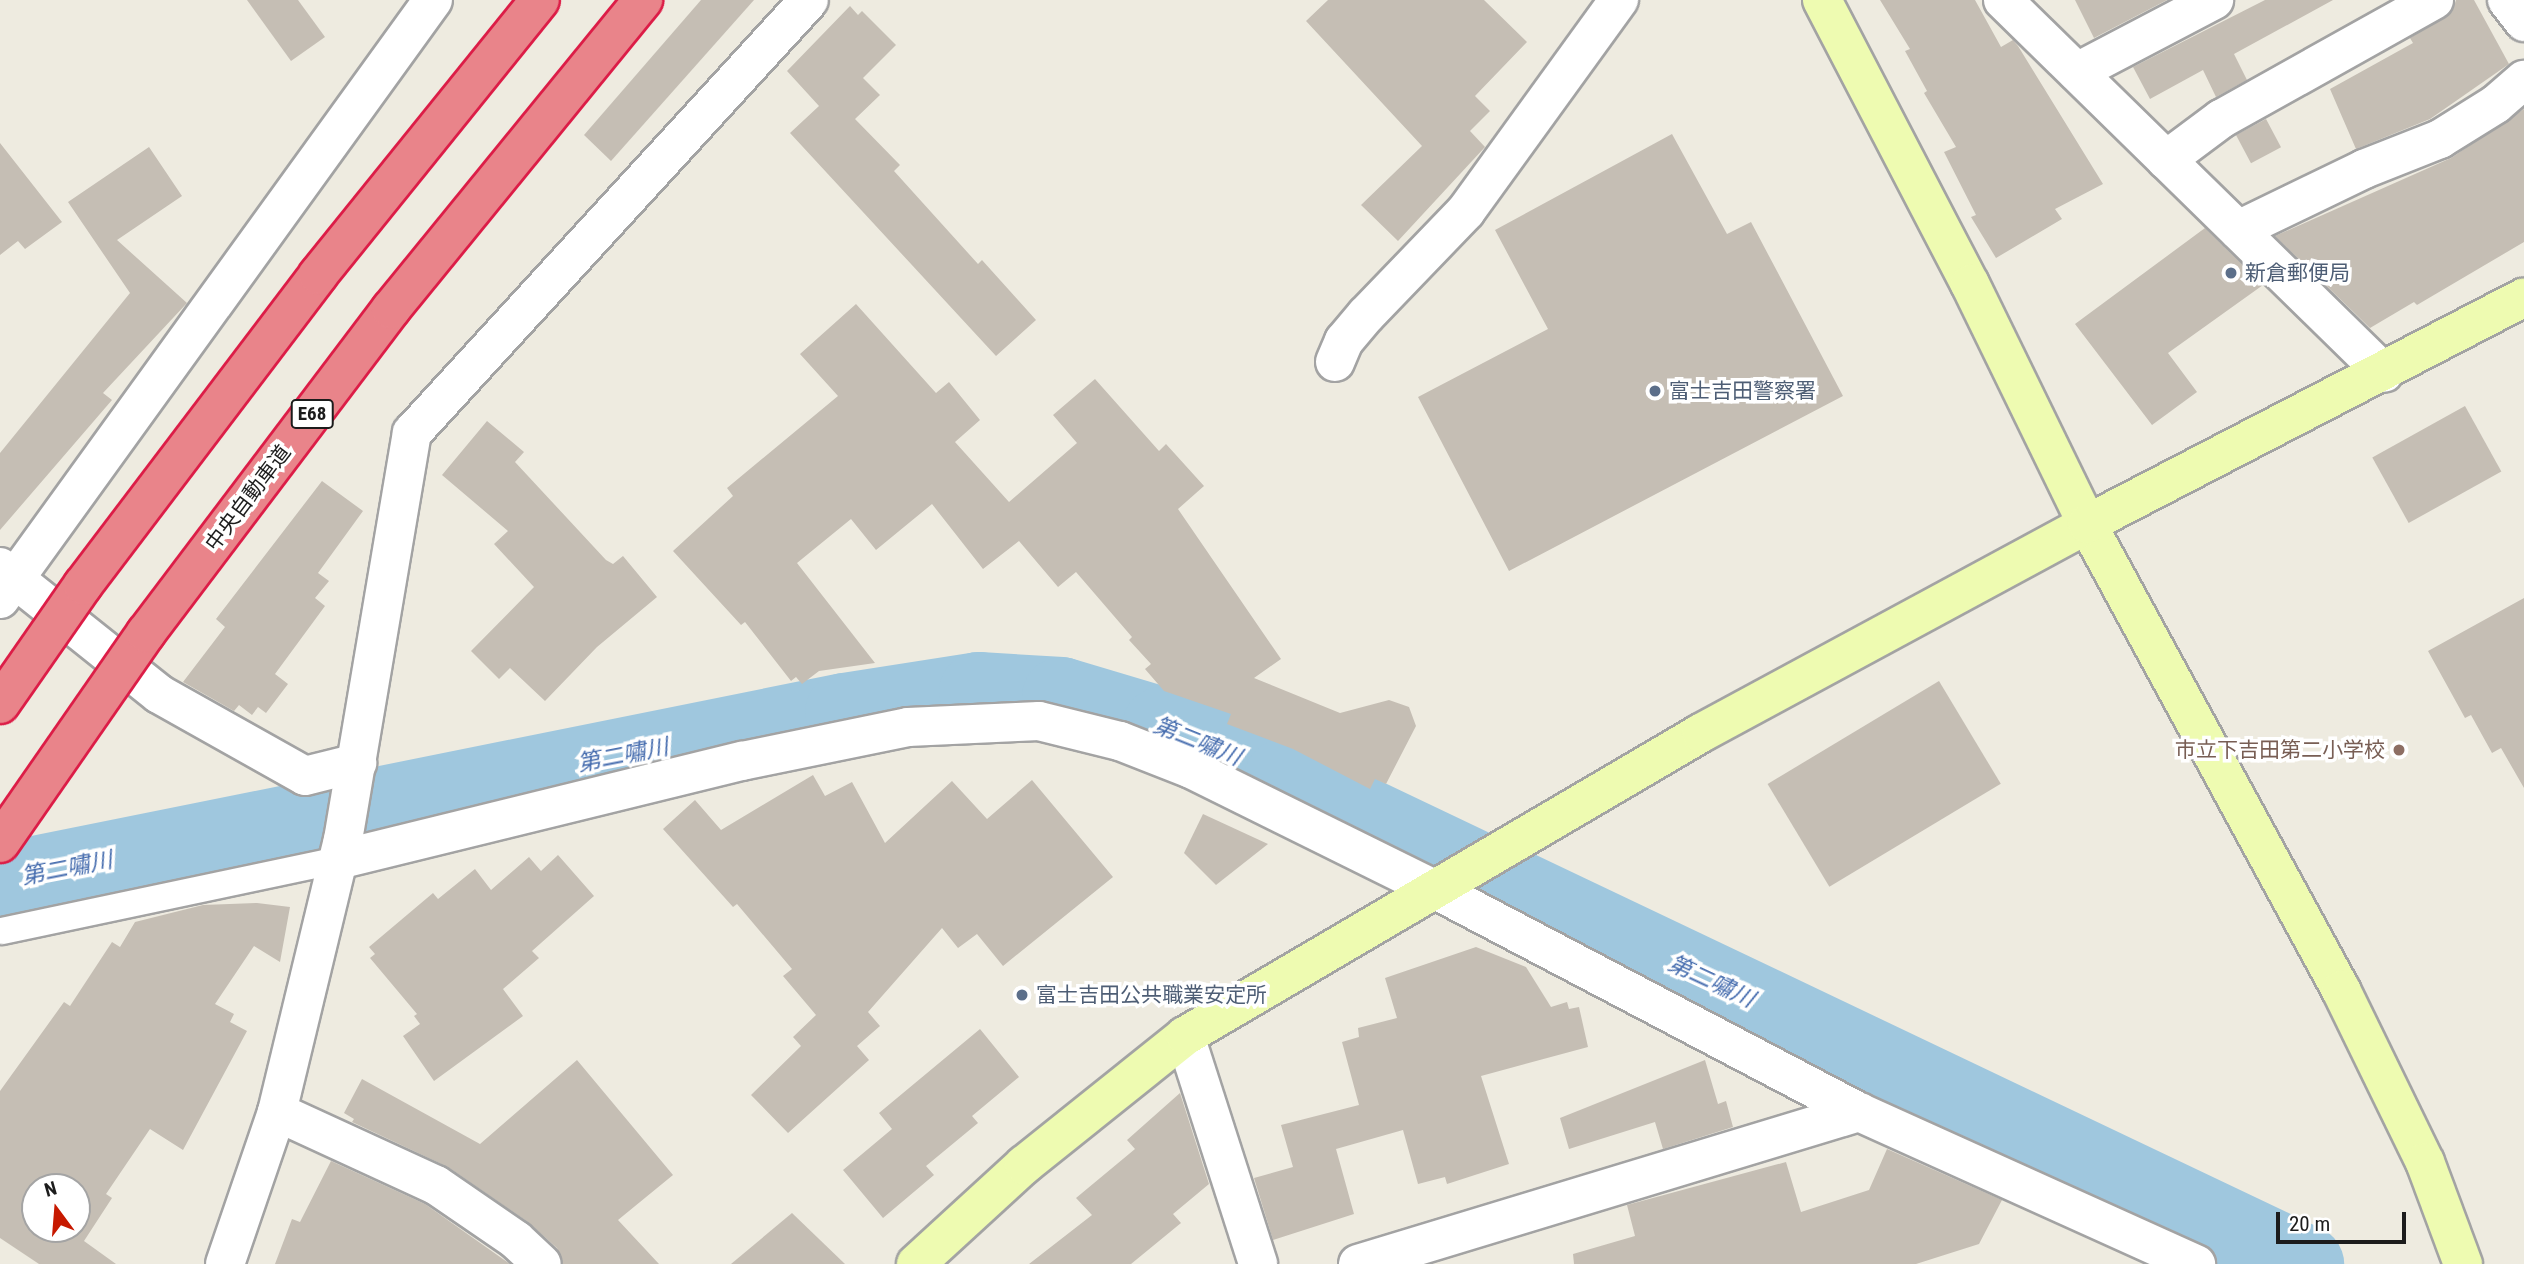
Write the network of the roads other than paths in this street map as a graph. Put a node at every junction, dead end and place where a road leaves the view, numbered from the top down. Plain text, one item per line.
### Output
1 (433, 0) edge
2 (540, 0) edge
3 (643, 0) edge
4 (809, 0) edge
5 (1619, 0) edge
6 (1822, 0) edge
7 (2214, 0) edge
8 (2434, 0) edge
9 (2507, 0) edge
10 (2004, 1) edge
11 (2524, 22) edge
12 (2077, 72) junction
13 (2524, 80) edge
14 (2166, 160) junction
15 (2238, 230) junction
16 (2524, 297) edge
17 (1335, 362) dead end
18 (2384, 373) junction
19 (2087, 524) junction
20 (4, 582) edge
21 (0, 704) edge
22 (355, 776) junction
23 (0, 843) edge
24 (340, 850) junction
25 (1448, 883) junction
26 (2, 931) dead end
27 (1185, 1037) junction
28 (277, 1112) junction
29 (1859, 1112) junction
30 (225, 1264) edge
31 (542, 1264) edge
32 (916, 1264) edge
33 (1258, 1264) edge
34 (1358, 1264) edge
35 (2196, 1264) edge
36 (2463, 1264) edge

1 - 20 street
2 - 21 highway, bridge
3 - 23 highway, 中央自動車道 / E68, bridge
4 - 22 street
5 - 17 street
6 - 19 street
7 - 12 street
8 - 14 street
9 - 11 street
10 - 12 street
12 - 14 street
13 - 15 street
14 - 15 street
15 - 18 street
16 - 18 street
18 - 19 street
19 - 25 street
19 - 36 street
20 - 22 street
22 - 24 street
24 - 25 street
24 - 26 lane
24 - 28 street
25 - 27 street
25 - 29 street
27 - 32 street
27 - 33 street
28 - 30 street
28 - 31 street
29 - 34 street
29 - 35 street

